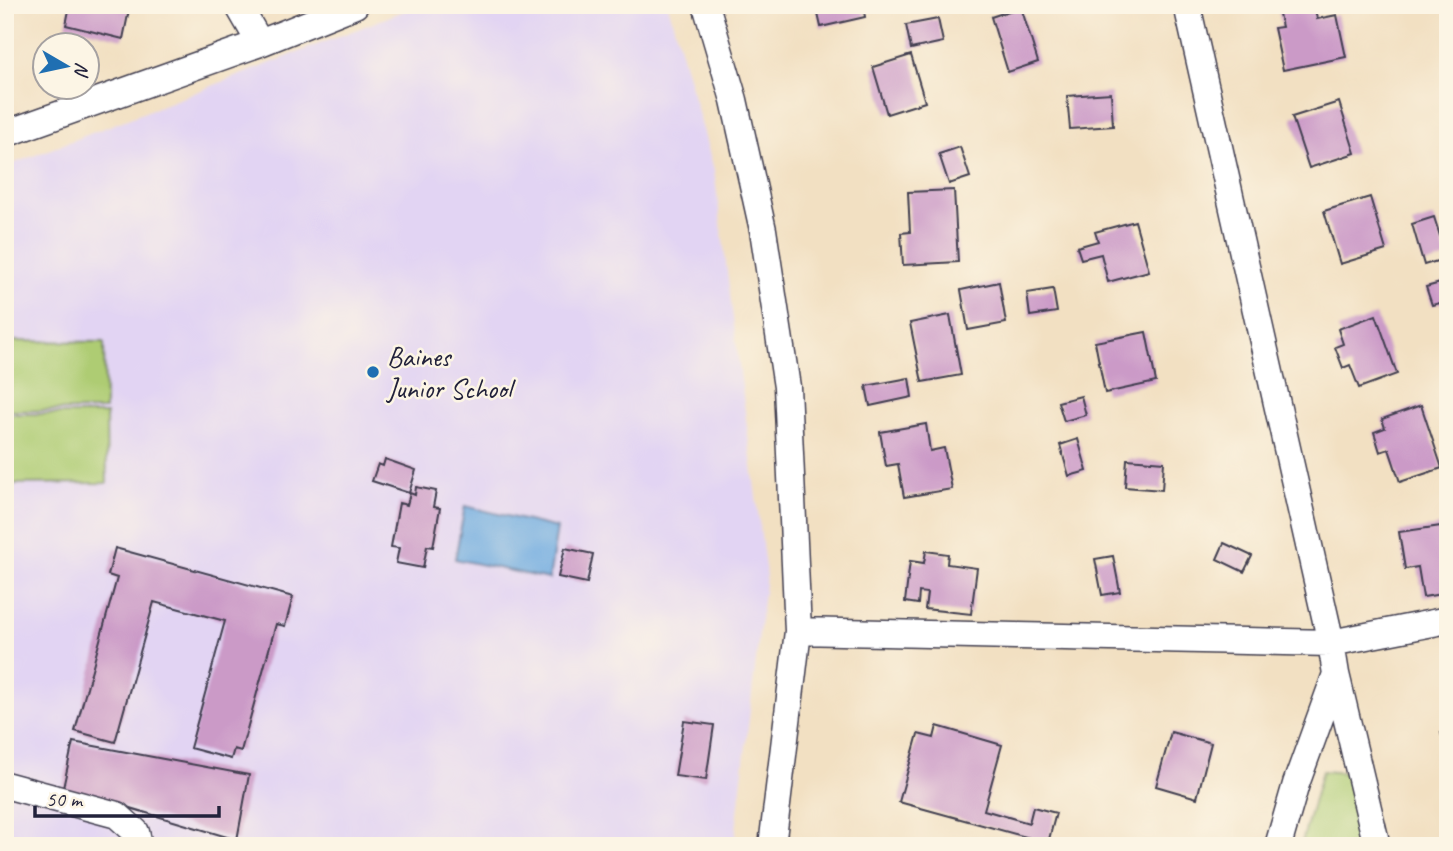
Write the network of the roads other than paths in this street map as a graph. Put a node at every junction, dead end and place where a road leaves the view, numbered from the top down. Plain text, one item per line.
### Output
1 (238, 5) edge
2 (355, 5) edge
3 (706, 5) edge
4 (1187, 5) edge
5 (260, 43) junction
6 (5, 134) edge
7 (1448, 620) edge
8 (799, 631) junction
9 (1331, 643) junction
10 (1336, 674) junction
11 (5, 785) edge
12 (139, 846) edge
13 (772, 846) edge
14 (1278, 846) edge
15 (1377, 846) edge

1 - 5 street
2 - 5 street
3 - 8 street
4 - 9 street
5 - 6 street
7 - 9 street
8 - 9 street
8 - 13 street
9 - 10 street
10 - 14 street
10 - 15 street
11 - 12 street

